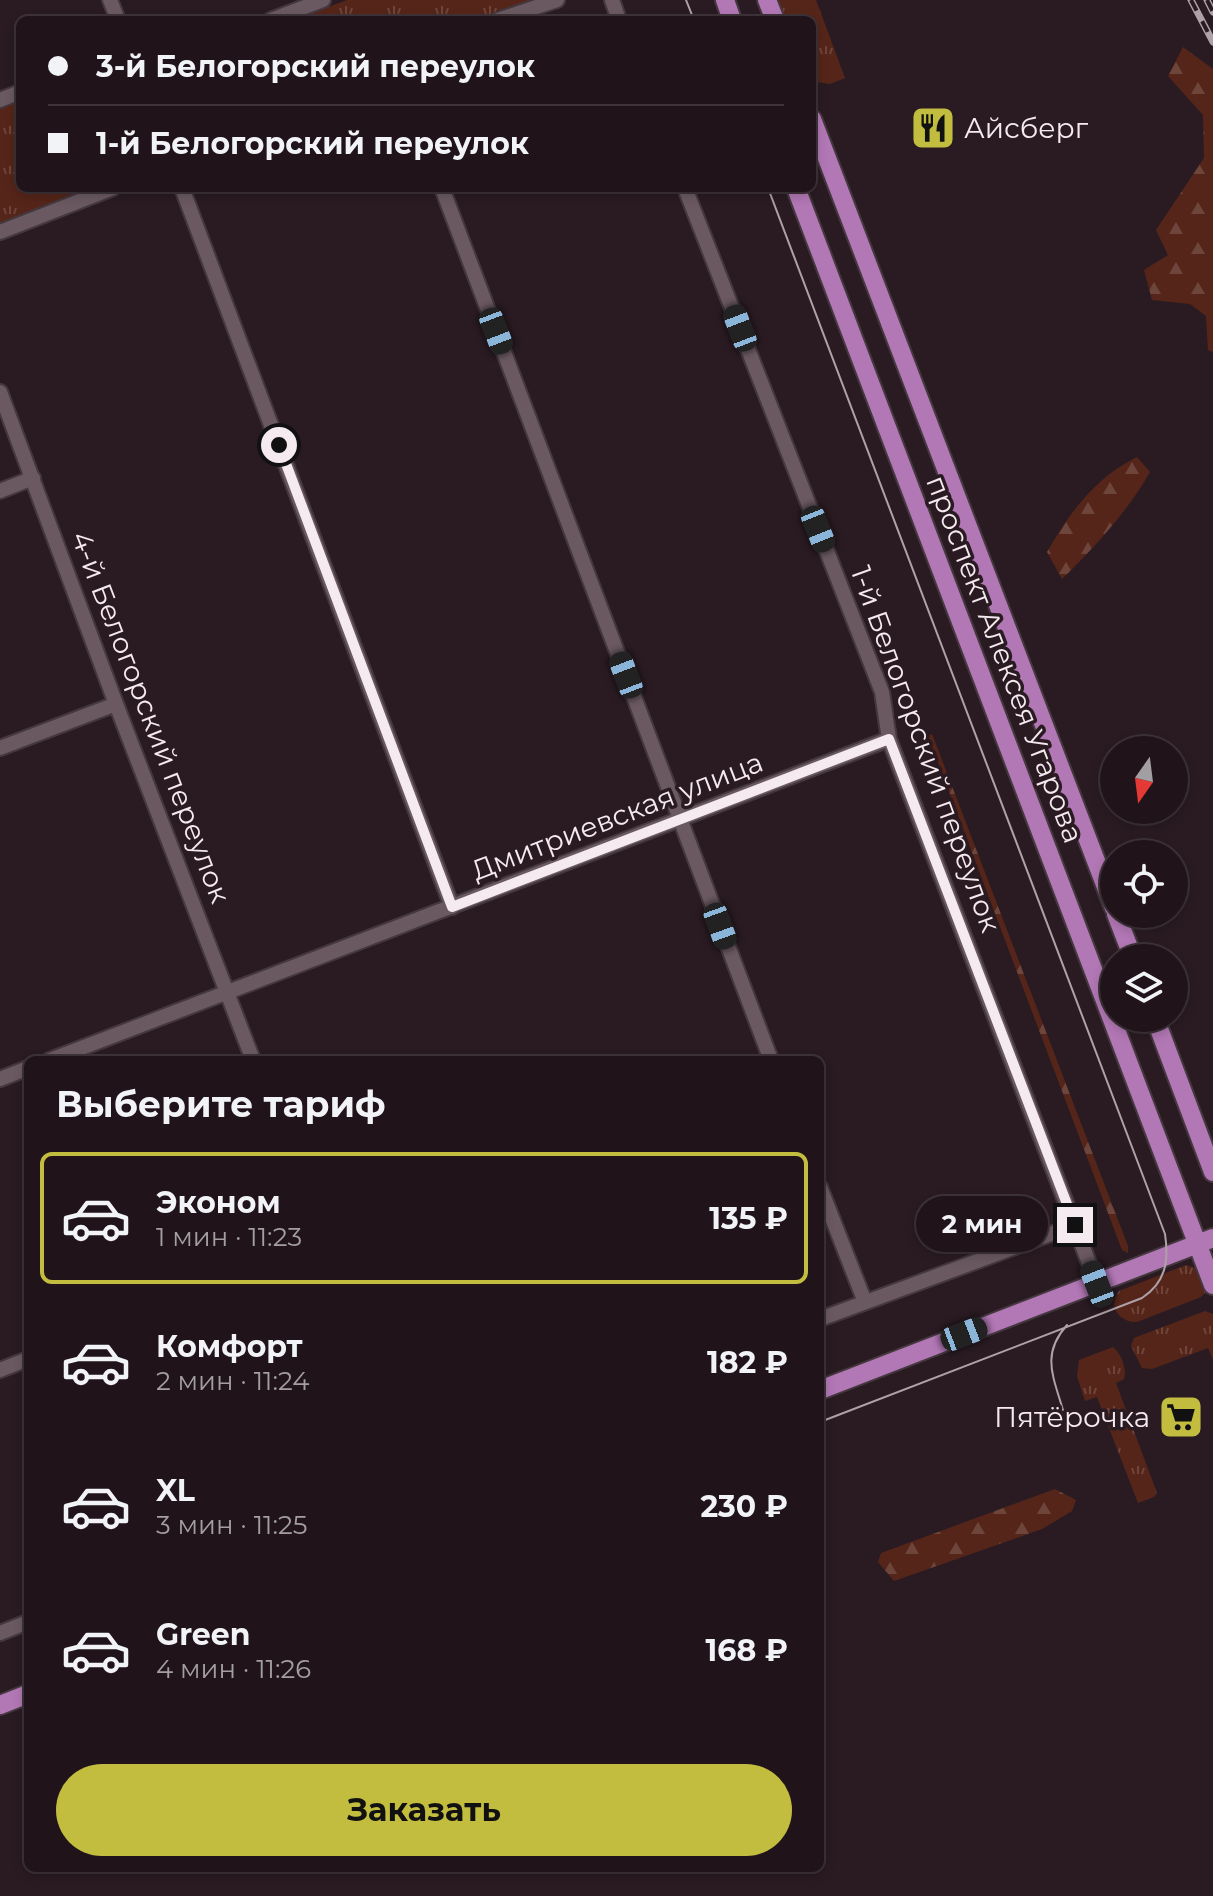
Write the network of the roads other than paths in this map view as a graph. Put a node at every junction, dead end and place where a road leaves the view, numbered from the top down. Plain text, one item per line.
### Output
1 (323, 0) edge
2 (557, 0) edge
3 (281, 16) edge
4 (510, 16) edge
5 (816, 129) edge
6 (103, 192) edge
7 (184, 192) edge
8 (444, 192) edge
9 (687, 192) edge
10 (798, 192) edge
11 (0, 232) edge
12 (0, 392) edge
13 (33, 478) junction
14 (0, 491) edge
15 (116, 704) junction
16 (889, 739) junction
17 (0, 748) edge
18 (680, 819) junction
19 (1100, 871) edge
20 (452, 907) junction
21 (227, 993) junction
22 (1160, 1032) edge
23 (61, 1056) edge
24 (251, 1056) edge
25 (769, 1056) edge
26 (24, 1070) edge
27 (0, 1079) edge
28 (1213, 1172) edge
29 (824, 1197) edge
30 (1075, 1225) junction
31 (1205, 1241) edge
32 (1097, 1284) junction
33 (1213, 1285) edge
34 (865, 1302) junction
35 (824, 1317) edge
36 (24, 1361) edge
37 (0, 1370) edge
38 (824, 1388) edge
39 (24, 1624) edge
40 (0, 1633) edge
41 (24, 1696) edge
42 (0, 1705) edge

1 - 3 street
2 - 4 street
5 - 19 main road, проспект Алексея Угарова
6 - 11 street
7 - 20 street
8 - 18 street
9 - 16 street, 1-й Белогорский переулок
10 - 31 main road, проспект Алексея Угарова
12 - 13 street, 4-й Белогорский переулок
13 - 14 street
13 - 15 street, 4-й Белогорский переулок
15 - 17 street
15 - 21 street, 4-й Белогорский переулок
16 - 18 street, Дмитриевская улица
16 - 30 street, 1-й Белогорский переулок
18 - 20 street, Дмитриевская улица
18 - 25 street
20 - 21 street, Дмитриевская улица
21 - 23 street, Дмитриевская улица
21 - 24 street, 4-й Белогорский переулок
22 - 28 main road
26 - 27 street
29 - 34 street
30 - 32 street, 1-й Белогорский переулок
30 - 34 street
31 - 32 main road
31 - 33 main road, проспект Алексея Угарова
32 - 38 main road
34 - 35 street
36 - 37 street
39 - 40 street
41 - 42 main road

